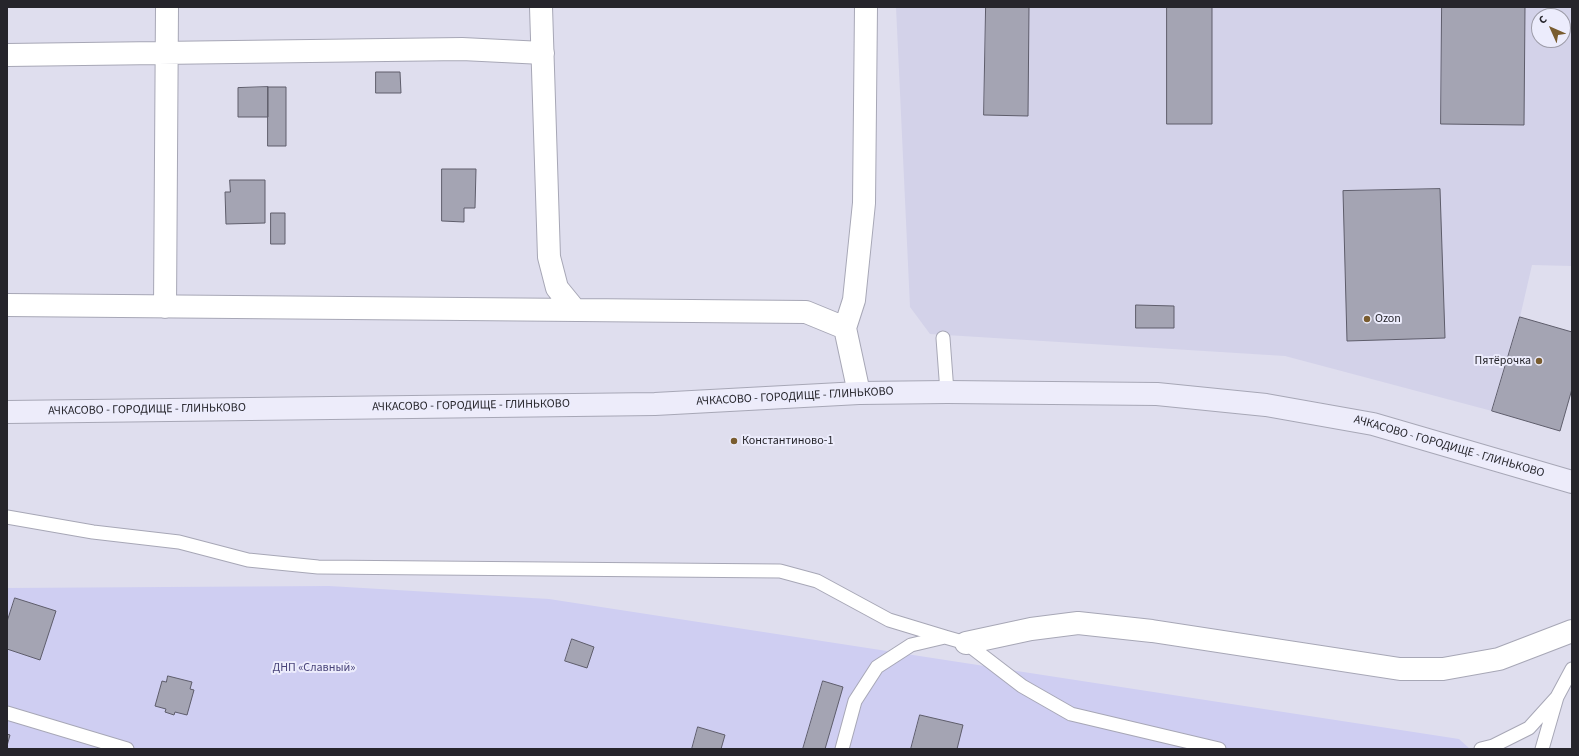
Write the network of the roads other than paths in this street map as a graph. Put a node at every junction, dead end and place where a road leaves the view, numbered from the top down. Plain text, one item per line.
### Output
1 (167, 7) edge
2 (541, 7) edge
3 (866, 7) edge
4 (166, 53) junction
5 (543, 53) junction
6 (7, 55) edge
7 (7, 305) edge
8 (165, 307) junction
9 (575, 310) junction
10 (845, 328) junction
11 (942, 338) dead end
12 (947, 392) junction
13 (859, 393) junction
14 (7, 412) edge
15 (1572, 482) edge
16 (7, 517) edge
17 (1572, 631) edge
18 (945, 637) junction
19 (966, 643) junction
20 (1572, 669) edge
21 (1557, 697) junction
22 (7, 713) edge
23 (127, 749) edge
24 (842, 749) edge
25 (1219, 749) edge
26 (1481, 749) edge
27 (1542, 749) edge

1 - 4 street
2 - 5 street
3 - 10 street
4 - 5 street
4 - 6 street
4 - 8 street
5 - 9 street
7 - 8 street
8 - 9 street
9 - 10 street
10 - 13 street
11 - 12 lane
12 - 13 street, АЧКАСОВО - ГОРОДИЩЕ - ГЛИНЬКОВО
12 - 15 street, АЧКАСОВО - ГОРОДИЩЕ - ГЛИНЬКОВО
13 - 14 street, АЧКАСОВО - ГОРОДИЩЕ - ГЛИНЬКОВО
16 - 18 lane
17 - 19 street
18 - 19 lane
18 - 24 lane
19 - 25 lane
20 - 21 lane
21 - 26 lane
21 - 27 lane
22 - 23 lane

